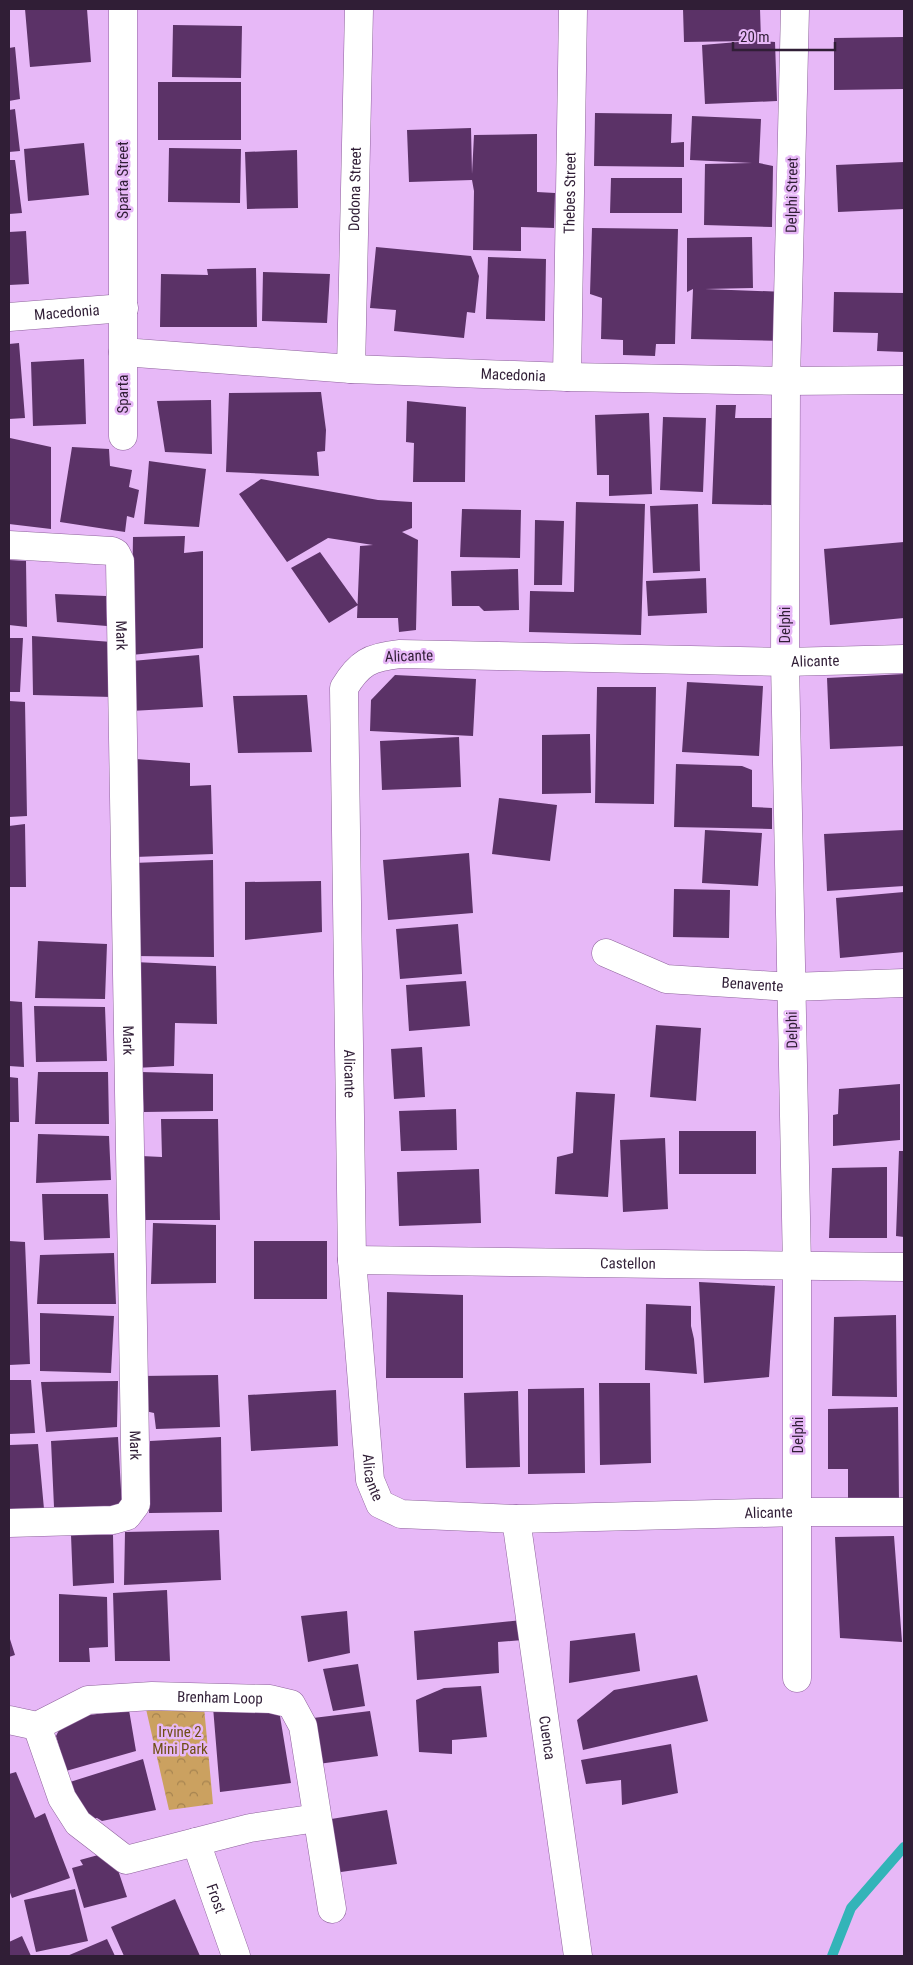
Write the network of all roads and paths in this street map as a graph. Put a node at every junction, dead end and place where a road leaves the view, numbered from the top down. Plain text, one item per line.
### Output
1 (123, 9) edge
2 (359, 9) edge
3 (573, 9) edge
4 (795, 9) edge
5 (124, 308) junction
6 (9, 317) edge
7 (123, 352) junction
8 (351, 369) junction
9 (567, 377) junction
10 (904, 380) edge
11 (786, 381) junction
12 (124, 436) dead end
13 (9, 544) edge
14 (904, 659) edge
15 (785, 662) junction
16 (606, 953) dead end
17 (904, 983) edge
18 (791, 987) junction
19 (352, 1260) junction
20 (797, 1267) junction
21 (904, 1267) edge
22 (798, 1512) junction
23 (904, 1512) edge
24 (516, 1519) junction
25 (9, 1523) edge
26 (797, 1678) dead end
27 (9, 1720) edge
28 (37, 1726) junction
29 (317, 1818) junction
30 (196, 1842) junction
31 (332, 1909) dead end
32 (236, 1956) edge
33 (578, 1956) edge

1 - 5 street, Sparta Street
2 - 8 street, Dodona Street
3 - 9 street, Thebes Street
4 - 11 street, Delphi Street
5 - 6 street, Macedonia
5 - 7 street, Sparta Street
7 - 8 street, Macedonia
7 - 12 street, Sparta
8 - 9 street, Macedonia
9 - 11 street, Macedonia
10 - 11 street, Macedonia
11 - 15 street, Delphi
13 - 25 street, Mark
14 - 15 street, Alicante
15 - 18 street, Delphi
15 - 19 street, Alicante
16 - 18 street, Benavente
17 - 18 street, Benavente
18 - 20 street, Delphi
19 - 20 street, Castellon
19 - 24 street, Alicante
20 - 21 street, Castellon
20 - 22 street, Delphi
22 - 23 street, Alicante
22 - 24 street, Alicante
22 - 26 street, Delphi
24 - 33 street, Cuenca
27 - 28 street
28 - 29 street, Brenham Loop
28 - 30 street
29 - 30 street
29 - 31 street, Brenham Loop
30 - 32 street, Frost

